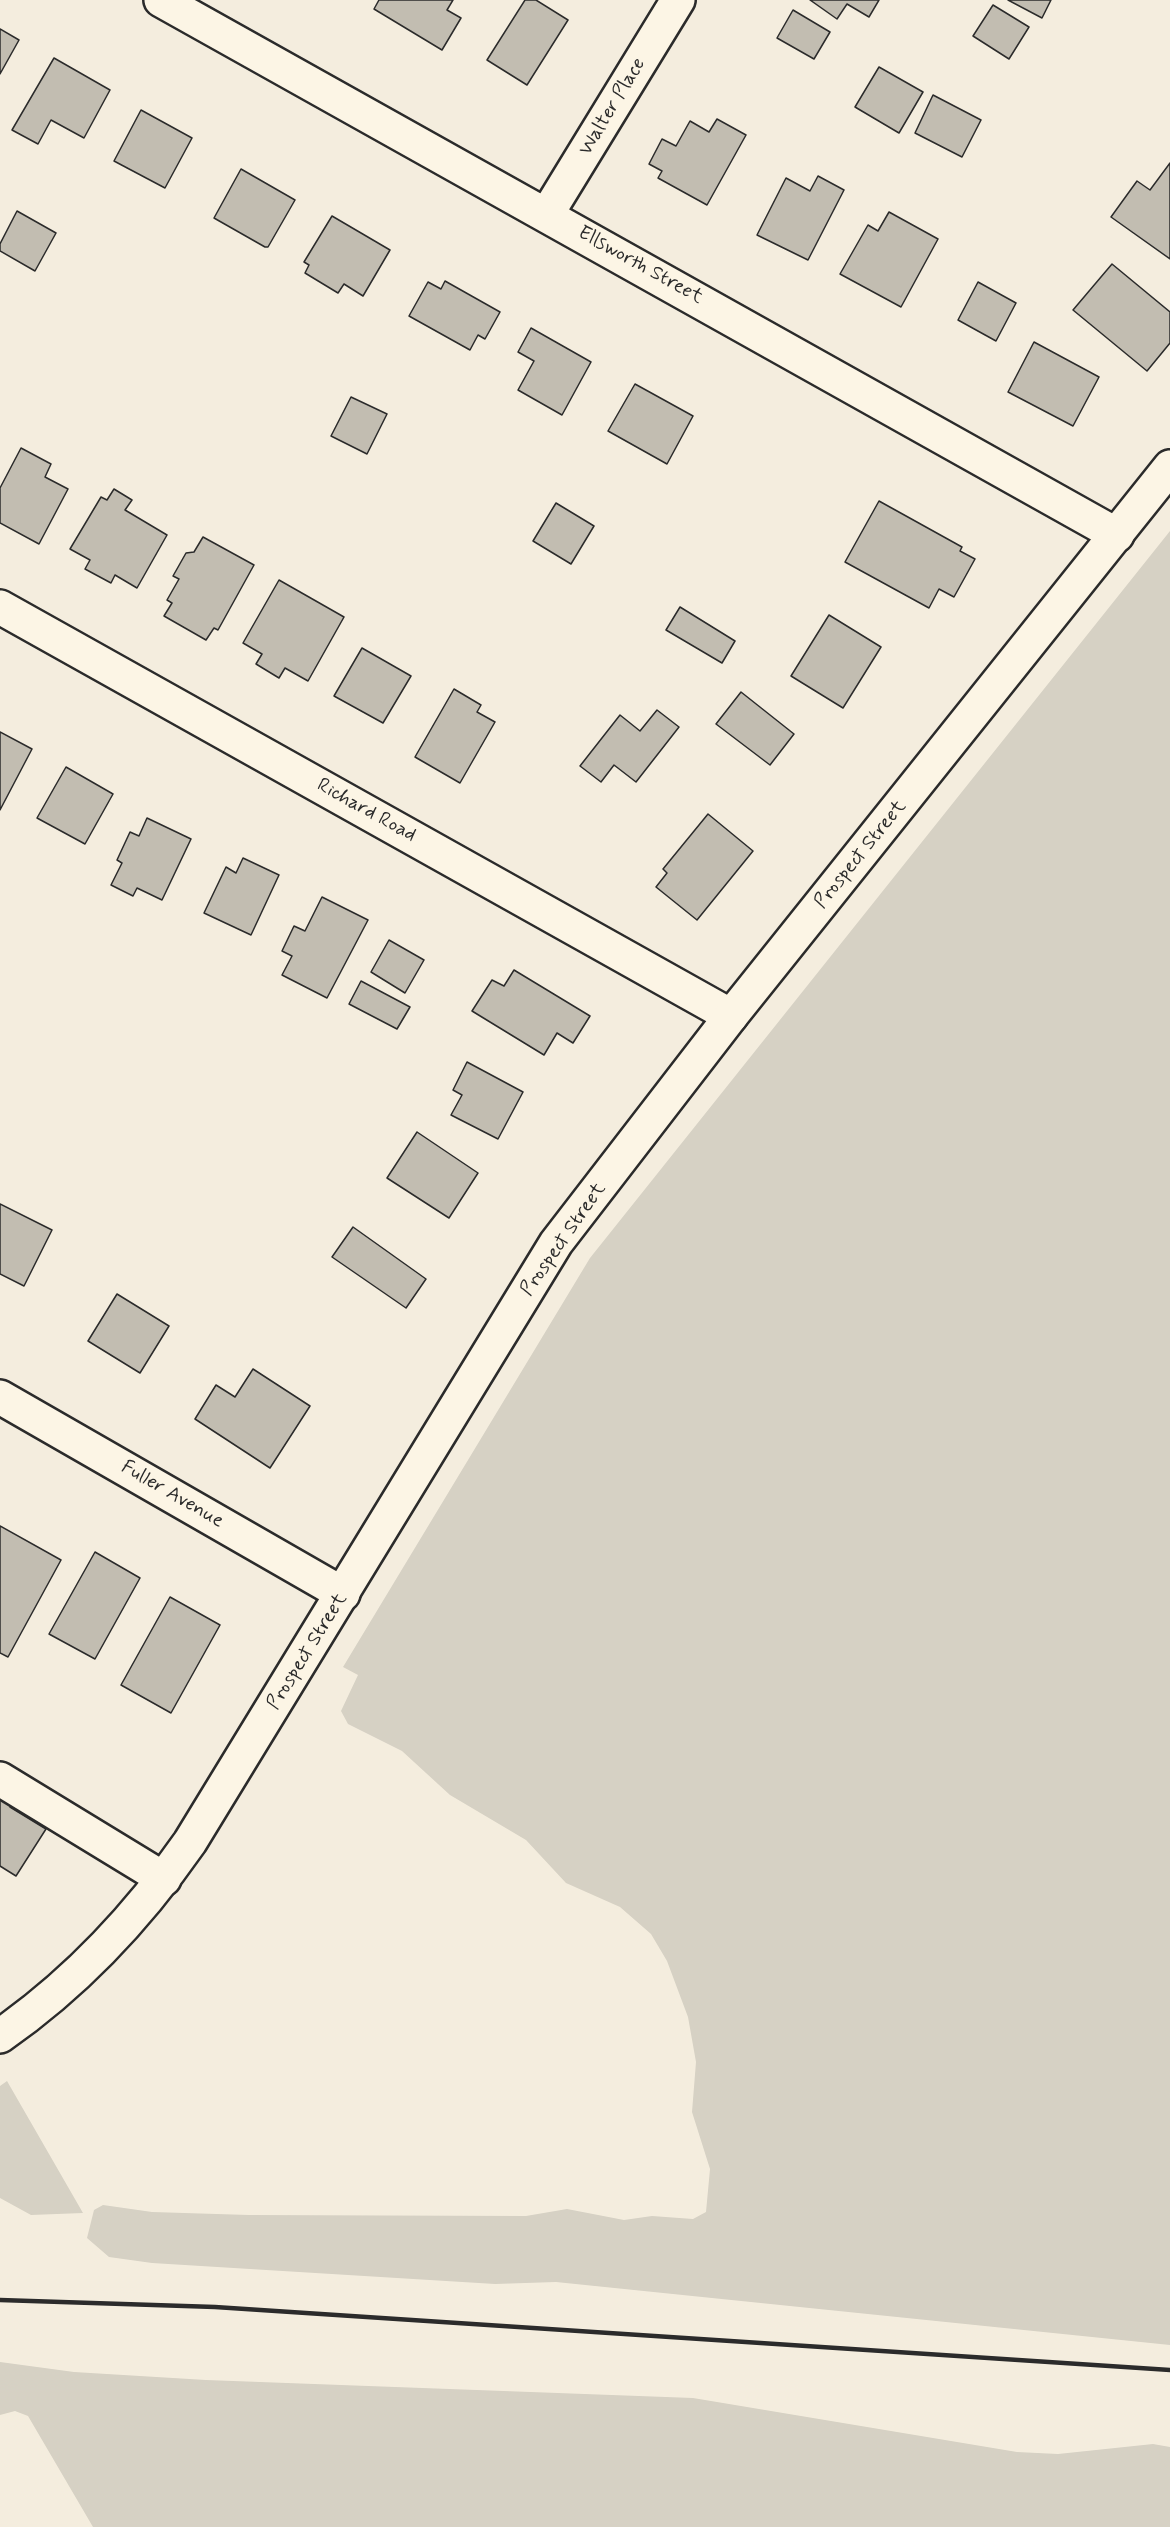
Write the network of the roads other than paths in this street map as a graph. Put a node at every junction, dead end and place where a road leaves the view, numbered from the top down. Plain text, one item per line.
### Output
1 (161, 0) edge
2 (678, 0) edge
3 (548, 214) junction
4 (1170, 467) edge
5 (1117, 535) junction
6 (0, 607) edge
7 (731, 1016) junction
8 (0, 1397) edge
9 (344, 1594) junction
10 (0, 1779) edge
11 (164, 1879) junction
12 (0, 2036) edge

1 - 3 street, Ellsworth Street
2 - 3 street, Walter Place
3 - 5 street, Ellsworth Street
4 - 5 street, Prospect Street
5 - 7 street, Prospect Street
6 - 7 street, Richard Road
7 - 9 street, Prospect Street
8 - 9 street, Fuller Avenue
9 - 11 street, Prospect Street
10 - 11 street
11 - 12 street, Prospect Street

